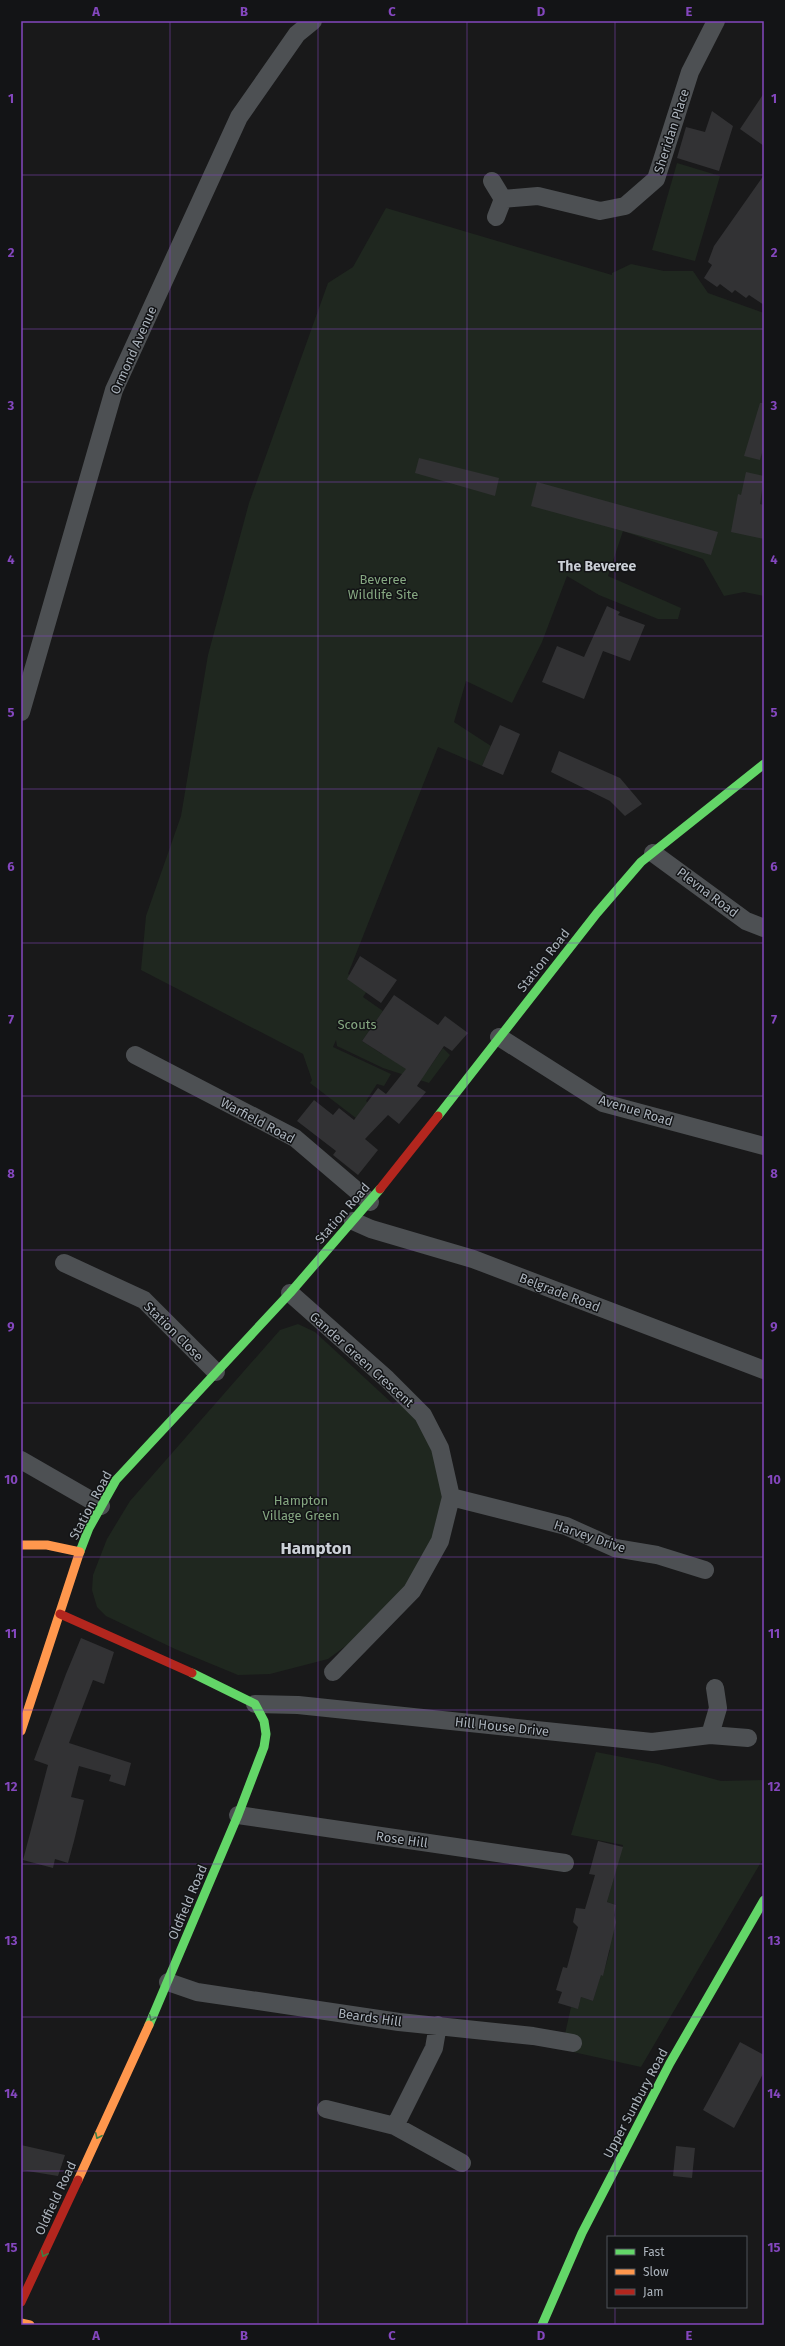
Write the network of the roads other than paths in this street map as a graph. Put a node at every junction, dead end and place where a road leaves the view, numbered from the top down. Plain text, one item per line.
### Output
1 (313, 21) edge
2 (716, 21) edge
3 (492, 182) dead end
4 (503, 199) junction
5 (496, 217) dead end
6 (21, 712) edge
7 (764, 764) edge
8 (653, 852) junction
9 (764, 928) edge
10 (498, 1037) junction
11 (135, 1055) dead end
12 (764, 1146) edge
13 (370, 1202) junction
14 (353, 1221) junction
15 (64, 1263) dead end
16 (290, 1292) junction
17 (764, 1370) edge
18 (216, 1372) junction
19 (21, 1460) edge
20 (451, 1497) junction
21 (101, 1506) junction
22 (21, 1545) edge
23 (80, 1552) junction
24 (705, 1570) dead end
25 (60, 1614) junction
26 (334, 1672) dead end
27 (715, 1688) dead end
28 (255, 1704) junction
29 (21, 1731) edge
30 (710, 1735) junction
31 (748, 1738) dead end
32 (238, 1815) junction
33 (565, 1863) dead end
34 (764, 1900) edge
35 (168, 1982) junction
36 (438, 2025) junction
37 (573, 2044) dead end
38 (326, 2109) dead end
39 (395, 2126) junction
40 (462, 2163) dead end
41 (21, 2302) edge
42 (21, 2323) edge
43 (30, 2325) edge
44 (542, 2325) edge

1 - 6 street, Ormond Avenue
2 - 4 street, Sheridan Place
3 - 4 street
4 - 5 street
7 - 8 main road, Station Road
8 - 9 street, Plevna Road
8 - 10 main road, Station Road
10 - 12 street, Avenue Road
10 - 13 main road, Station Road
11 - 13 street, Warfield Road
13 - 14 main road, Station Road
14 - 16 main road, Station Road
14 - 17 street, Belgrade Road
15 - 18 street, Station Close
16 - 18 main road, Station Road
16 - 20 street, Gander Green Crescent
18 - 21 main road, Station Road
19 - 21 street
20 - 24 street, Harvey Drive
20 - 26 street, Gander Green Crescent
21 - 23 main road, Station Road
22 - 23 main road
23 - 25 main road, Station Road
25 - 28 main road
25 - 29 main road, Station Road
27 - 30 street
28 - 30 street, Hill House Drive
28 - 32 main road, Oldfield Road
30 - 31 street, Hill House Drive
32 - 33 street, Rose Hill
32 - 35 main road, Oldfield Road
34 - 44 main road, Upper Sunbury Road
35 - 36 street, Beards Hill
35 -> 41 main road, Oldfield Road
36 - 37 street, Beards Hill
36 - 39 street
38 - 39 street
39 - 40 street
42 - 43 main road

